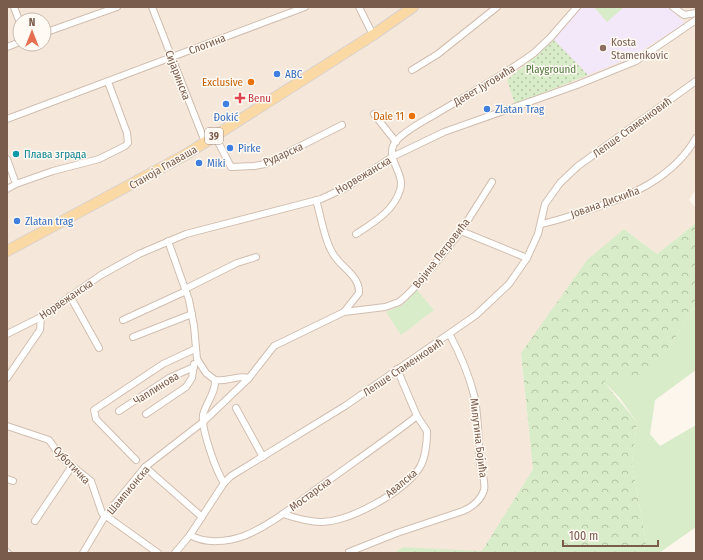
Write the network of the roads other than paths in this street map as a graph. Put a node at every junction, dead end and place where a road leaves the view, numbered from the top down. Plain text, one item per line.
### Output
1 (116, 7) edge
2 (152, 7) edge
3 (305, 7) edge
4 (359, 7) edge
5 (413, 7) edge
6 (498, 7) edge
7 (577, 7) edge
8 (673, 7) edge
9 (696, 13) edge
10 (696, 20) edge
11 (52, 30) edge
12 (373, 35) junction
13 (171, 58) junction
14 (412, 70) dead end
15 (696, 81) edge
16 (108, 82) junction
17 (374, 114) dead end
18 (7, 119) edge
19 (342, 125) dead end
20 (216, 136) junction
21 (696, 138) edge
22 (205, 142) junction
23 (396, 142) junction
24 (392, 157) junction
25 (7, 159) edge
26 (492, 182) dead end
27 (16, 184) junction
28 (7, 189) edge
29 (316, 200) junction
30 (541, 224) junction
31 (461, 231) junction
32 (356, 234) dead end
33 (168, 241) junction
34 (7, 251) edge
35 (256, 257) dead end
36 (527, 258) junction
37 (186, 290) junction
38 (70, 296) junction
39 (344, 312) junction
40 (192, 314) junction
41 (41, 317) junction
42 (123, 320) dead end
43 (7, 334) edge
44 (450, 335) junction
45 (133, 337) dead end
46 (99, 348) dead end
47 (195, 349) junction
48 (197, 359) junction
49 (194, 367) junction
50 (397, 369) junction
51 (7, 378) edge
52 (248, 378) junction
53 (215, 380) junction
54 (236, 408) dead end
55 (119, 411) dead end
56 (146, 414) dead end
57 (417, 416) junction
58 (203, 422) junction
59 (7, 426) edge
60 (263, 457) junction
61 (136, 460) dead end
62 (72, 466) junction
63 (145, 467) junction
64 (224, 483) junction
65 (283, 514) junction
66 (105, 516) junction
67 (202, 516) junction
68 (35, 520) dead end
69 (190, 535) junction
70 (349, 552) edge
71 (83, 553) edge
72 (158, 553) edge
73 (175, 553) edge

1 - 11 street
2 - 13 street, Сијаринска
3 - 13 street, Слогина
4 - 12 street
5 - 12 main road, Станоја Главаша / 39
6 - 14 street
7 - 23 street, Девет Југовића
8 - 9 street
10 - 24 street, Норвежанска
12 - 20 main road, Станоја Главаша / 39
13 - 16 street, Слогина
13 - 22 street, Сијаринска
15 - 30 street, Лепше Стаменковић
16 - 18 street, Слогина
16 - 27 street
17 - 23 street
19 - 20 street, Рударска
20 - 22 main road, Станоја Главаша / 39
21 - 30 street, Јована Дискића
22 - 34 main road, Станоја Главаша / 39
23 - 24 street
24 - 29 street, Норвежанска
24 - 32 street
25 - 27 street
26 - 31 street, Војина Петровића
27 - 28 street
29 - 33 street, Норвежанска
29 - 39 street
30 - 36 street, Лепше Стаменковић
31 - 36 street
31 - 39 street, Војина Петровића
33 - 37 street
33 - 38 street, Норвежанска
35 - 37 street
36 - 44 street, Лепше Стаменковић
37 - 40 street
37 - 42 street
38 - 41 street, Норвежанска
38 - 46 street
39 - 52 street, Војина Петровића
40 - 45 street
40 - 47 street
41 - 43 street, Норвежанска
41 - 51 street
44 - 50 street, Лепше Стаменковић
44 - 70 street, Милутина Бојића
47 - 48 street
47 - 61 street
48 - 49 street
48 - 53 street
49 - 55 street, Чаплинова
49 - 56 street
50 - 57 street, Авалска
50 - 60 street, Лепше Стаменковић
52 - 53 street
52 - 58 street, Војина Петровића
53 - 58 street
54 - 60 street
57 - 65 street, Мостарска
57 - 65 street, Авалска
58 - 63 street, Шампионска
58 - 64 street
59 - 62 street, Суботичка
60 - 64 street, Лепше Стаменковић
62 - 66 street, Суботичка
62 - 68 street
63 - 66 street, Шампионска
63 - 67 street
64 - 67 street, Лепше Стаменковић
65 - 69 street, Мостарска
66 - 71 street, Шампионска
66 - 72 street, Суботичка
67 - 69 street, Лепше Стаменковић
69 - 73 street, Лепше Стаменковић

